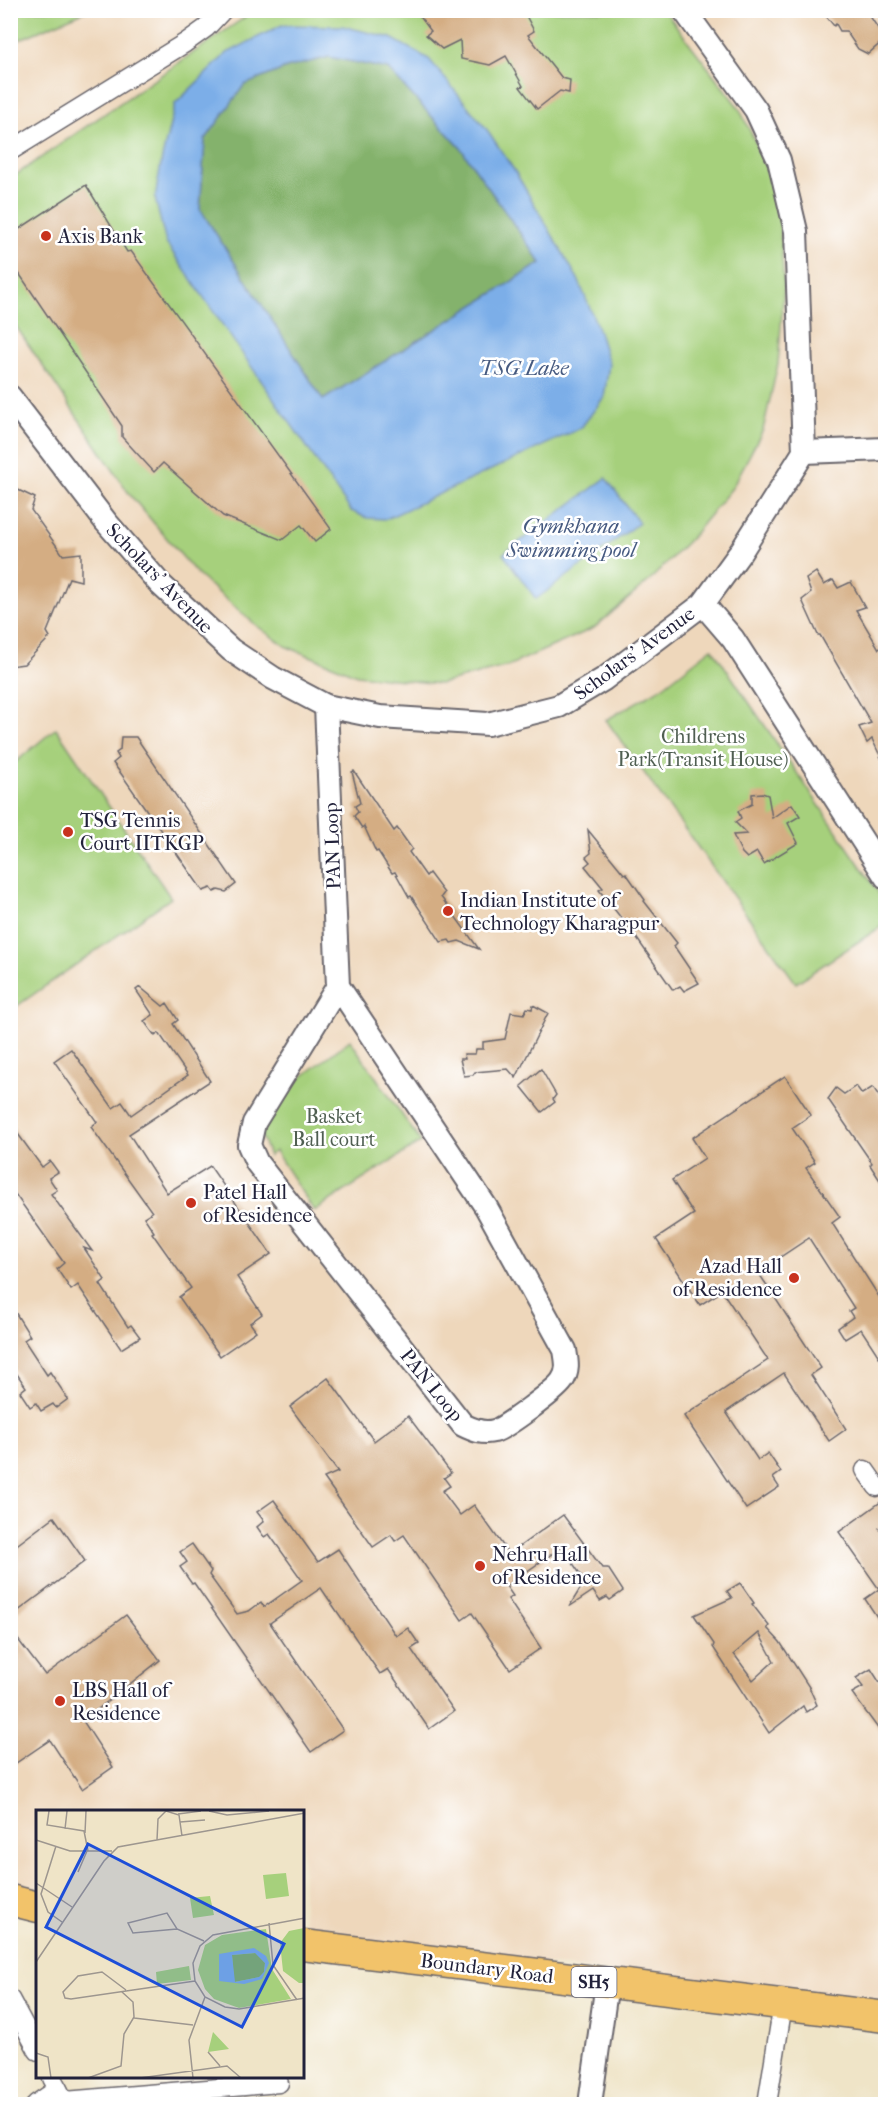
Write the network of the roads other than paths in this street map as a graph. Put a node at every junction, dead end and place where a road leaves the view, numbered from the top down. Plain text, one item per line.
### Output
1 (223, 10) edge
2 (684, 10) edge
3 (10, 151) edge
4 (10, 397) edge
5 (885, 449) edge
6 (804, 452) junction
7 (703, 604) junction
8 (326, 706) junction
9 (885, 877) edge
10 (338, 986) junction
11 (865, 1470) dead end
12 (877, 1487) dead end
13 (10, 1900) edge
14 (36, 1906) edge
15 (304, 1944) edge
16 (607, 1983) junction
17 (10, 1999) edge
18 (783, 2004) junction
19 (885, 2017) edge
20 (36, 2047) edge
21 (279, 2083) dead end
22 (60, 2093) edge
23 (36, 2104) edge
24 (590, 2104) edge
25 (767, 2104) edge

1 - 3 street
2 - 6 street
4 - 8 street, Scholars' Avenue
5 - 6 street
6 - 7 street, Scholars' Avenue
7 - 8 street, Scholars' Avenue
7 - 9 street
8 - 10 street, PAN Loop
10 - 10 street, PAN Loop
11 - 12 street
13 - 14 main road
15 - 16 main road, Boundary Road / SH5
16 - 18 main road, Boundary Road / SH5
16 - 24 street
17 - 20 street
18 - 19 main road, Boundary Road / SH5
18 - 25 street
21 - 22 street
22 - 23 street

